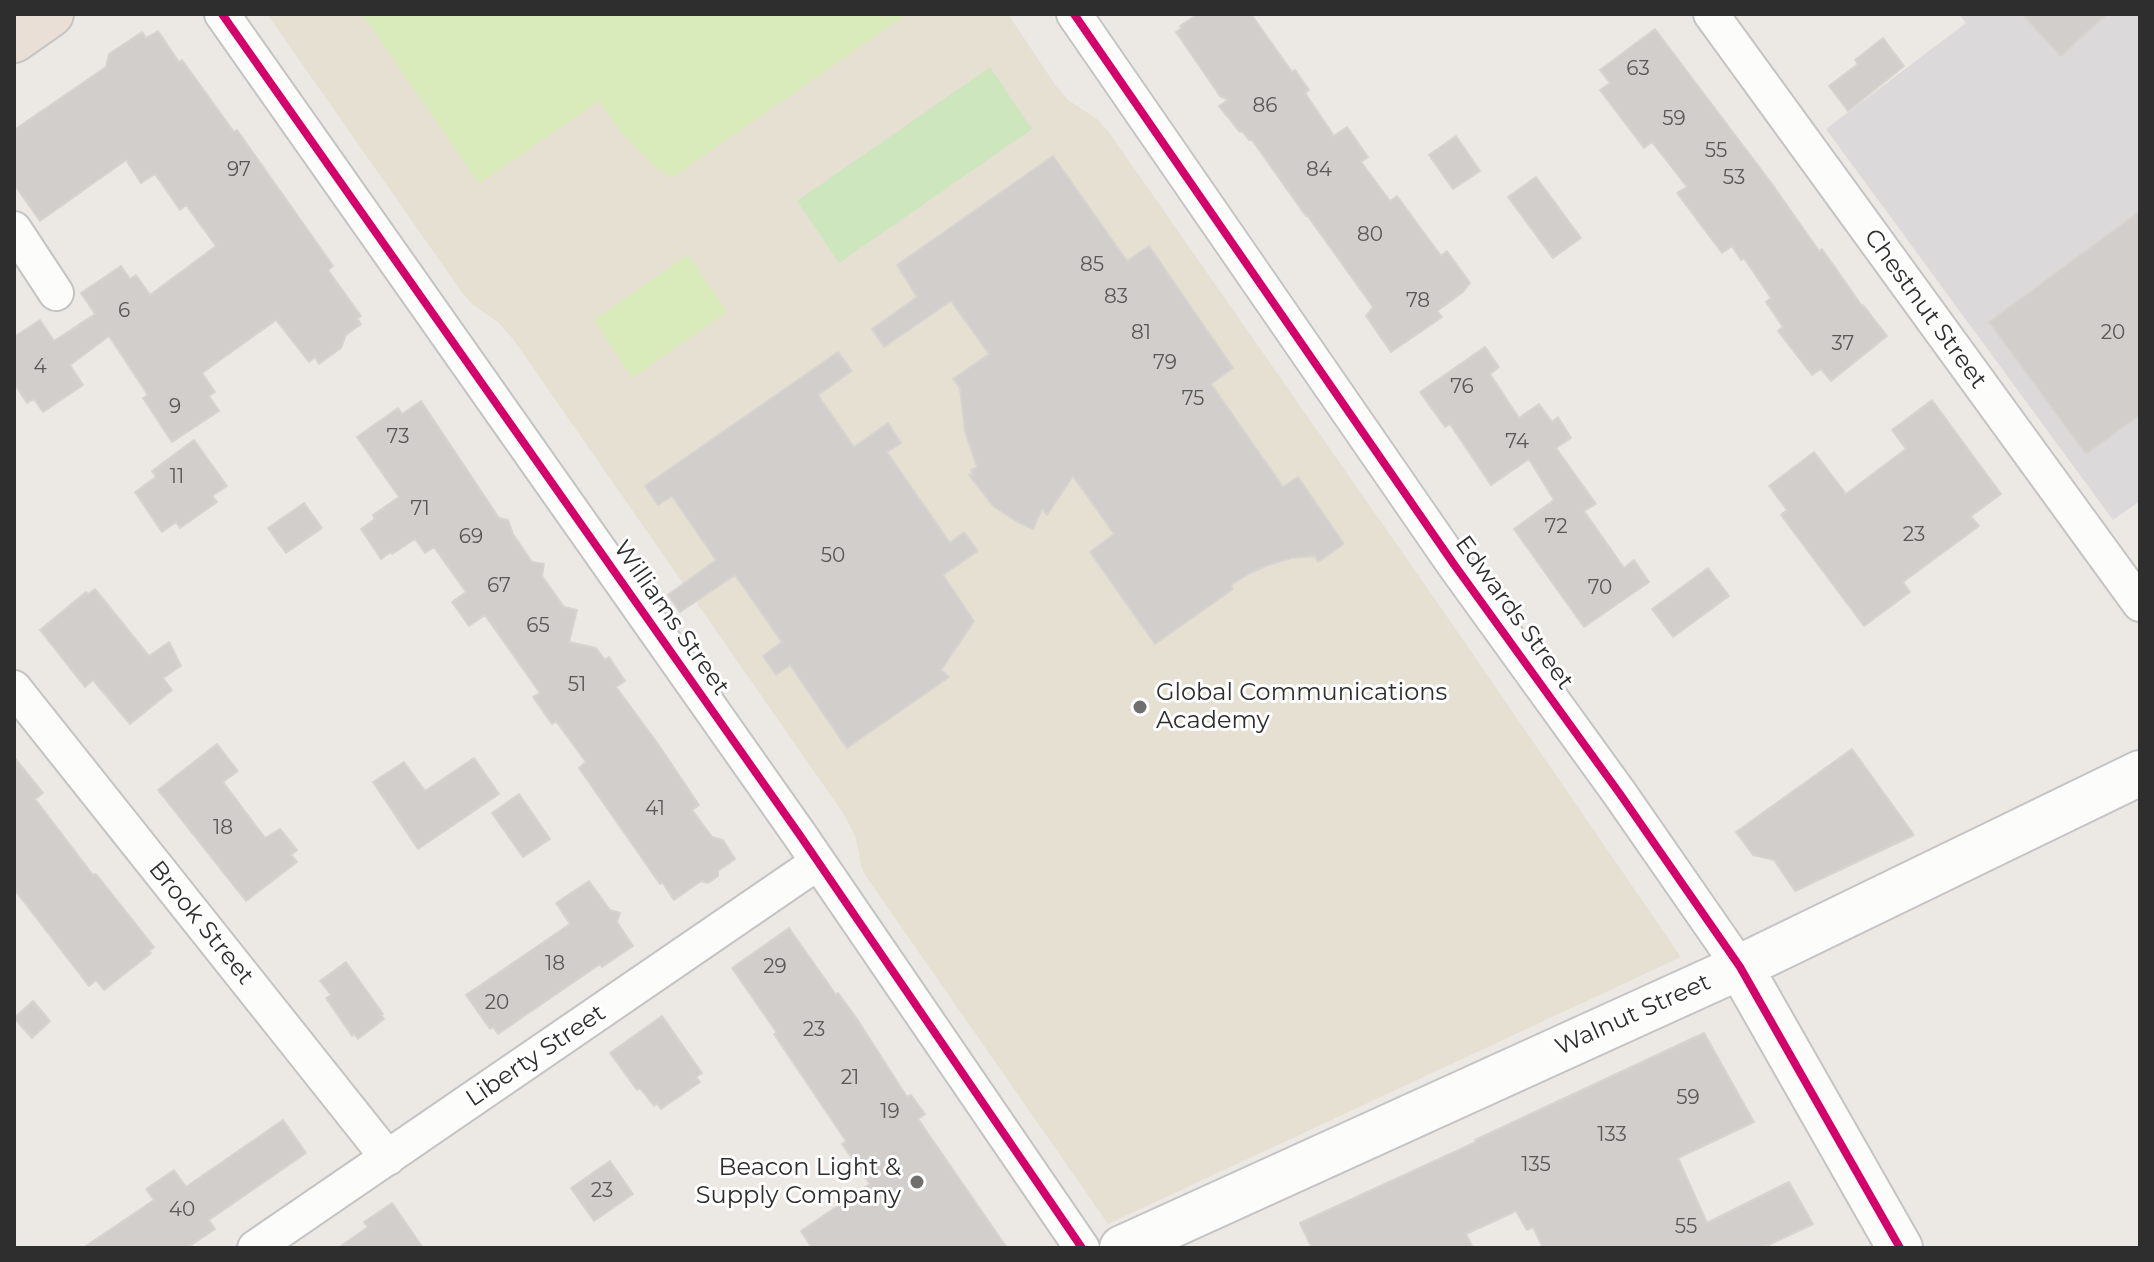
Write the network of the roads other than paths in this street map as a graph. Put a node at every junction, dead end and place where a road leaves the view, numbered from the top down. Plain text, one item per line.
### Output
1 (51, 14) edge
2 (222, 14) edge
3 (1074, 14) edge
4 (1711, 14) edge
5 (14, 40) edge
6 (14, 229) edge
7 (56, 293) dead end
8 (2140, 604) edge
9 (14, 688) edge
10 (2140, 773) edge
11 (817, 863) junction
12 (1740, 967) junction
13 (388, 1158) junction
14 (255, 1248) edge
15 (1082, 1248) edge
16 (1122, 1248) edge
17 (1900, 1248) edge

1 - 5 highway
2 - 11 street, Williams Street
3 - 12 street, Edwards Street
4 - 8 street, Chestnut Street
6 - 7 street
9 - 13 street, Brook Street
10 - 12 street, Walnut Street
11 - 13 street, Liberty Street
11 - 15 street, Williams Street
12 - 16 street, Walnut Street
12 - 17 street, Edwards Street
13 - 14 street, Liberty Street

